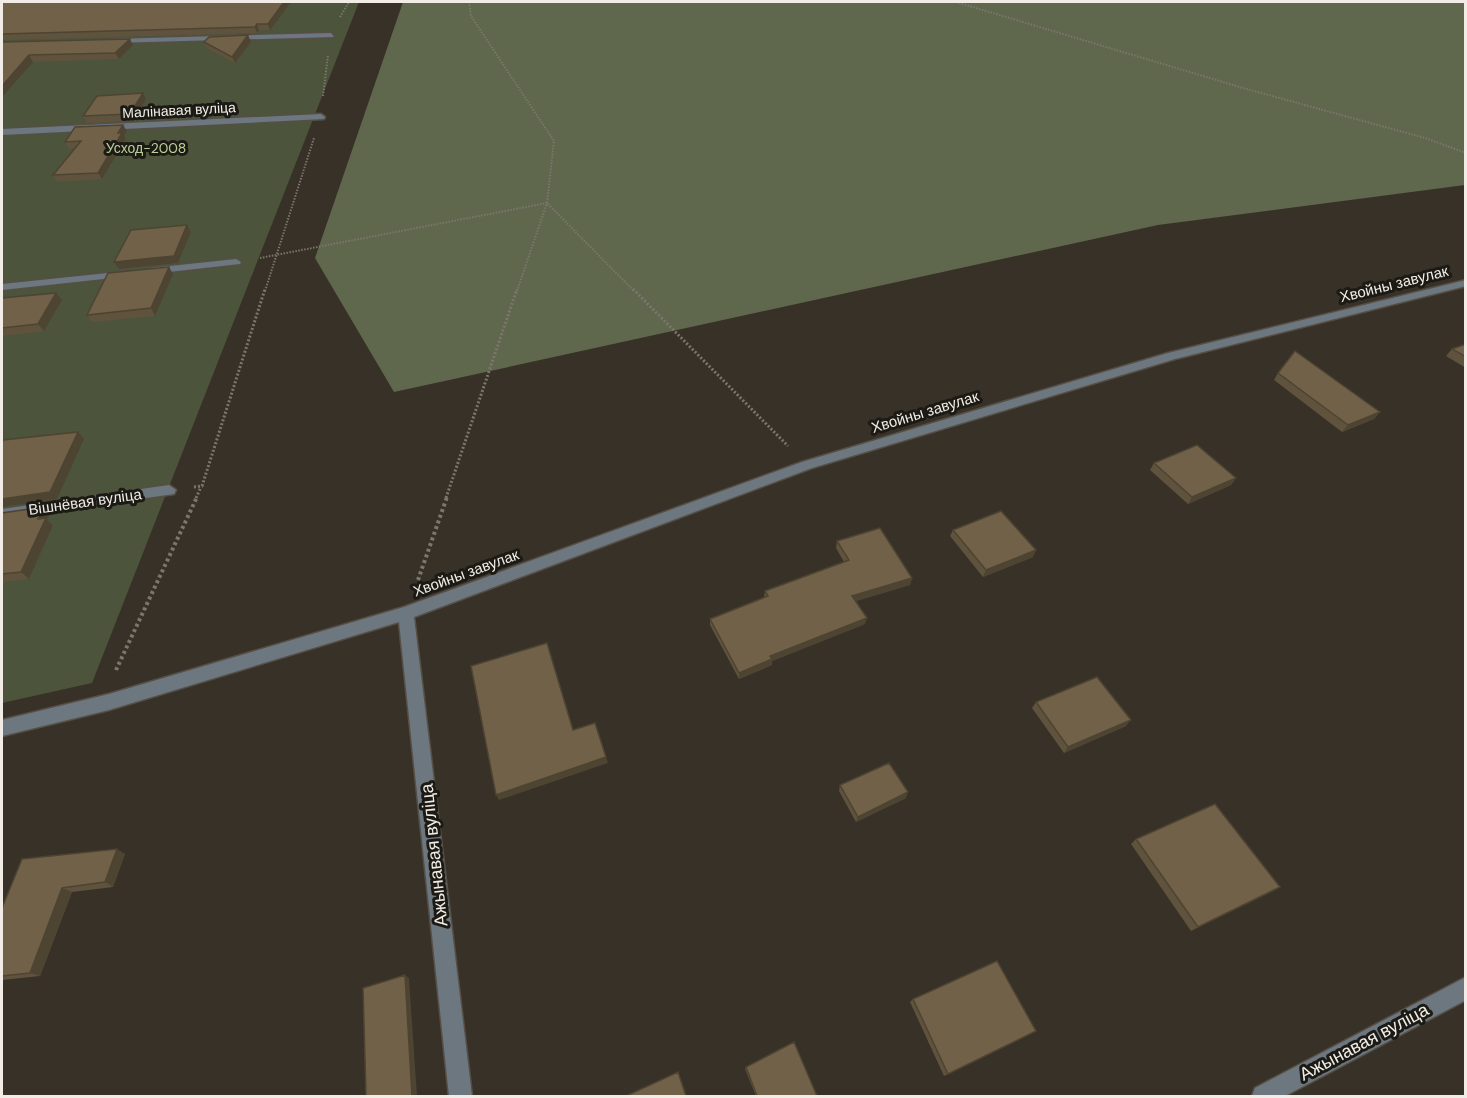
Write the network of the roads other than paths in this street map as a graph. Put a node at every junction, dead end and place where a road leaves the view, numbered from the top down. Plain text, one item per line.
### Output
1 (331, 35) dead end
2 (103, 41) edge
3 (321, 117) dead end
4 (2, 132) edge
5 (236, 262) road end
6 (1466, 283) edge
7 (2, 287) edge
8 (169, 490) road end
9 (2, 514) edge
10 (406, 613) junction
11 (2, 728) edge
12 (1466, 988) edge
13 (461, 1096) edge
14 (1263, 1096) edge

1 - 2 street
3 - 4 street, Малінавая вуліца
5 - 7 street
6 - 10 street, Хвойны завулак
8 - 9 street, Вішнёвая вуліца
10 - 11 street, Хвойны завулак
10 - 13 street, Ажынавая вуліца
12 - 14 street, Ажынавая вуліца

